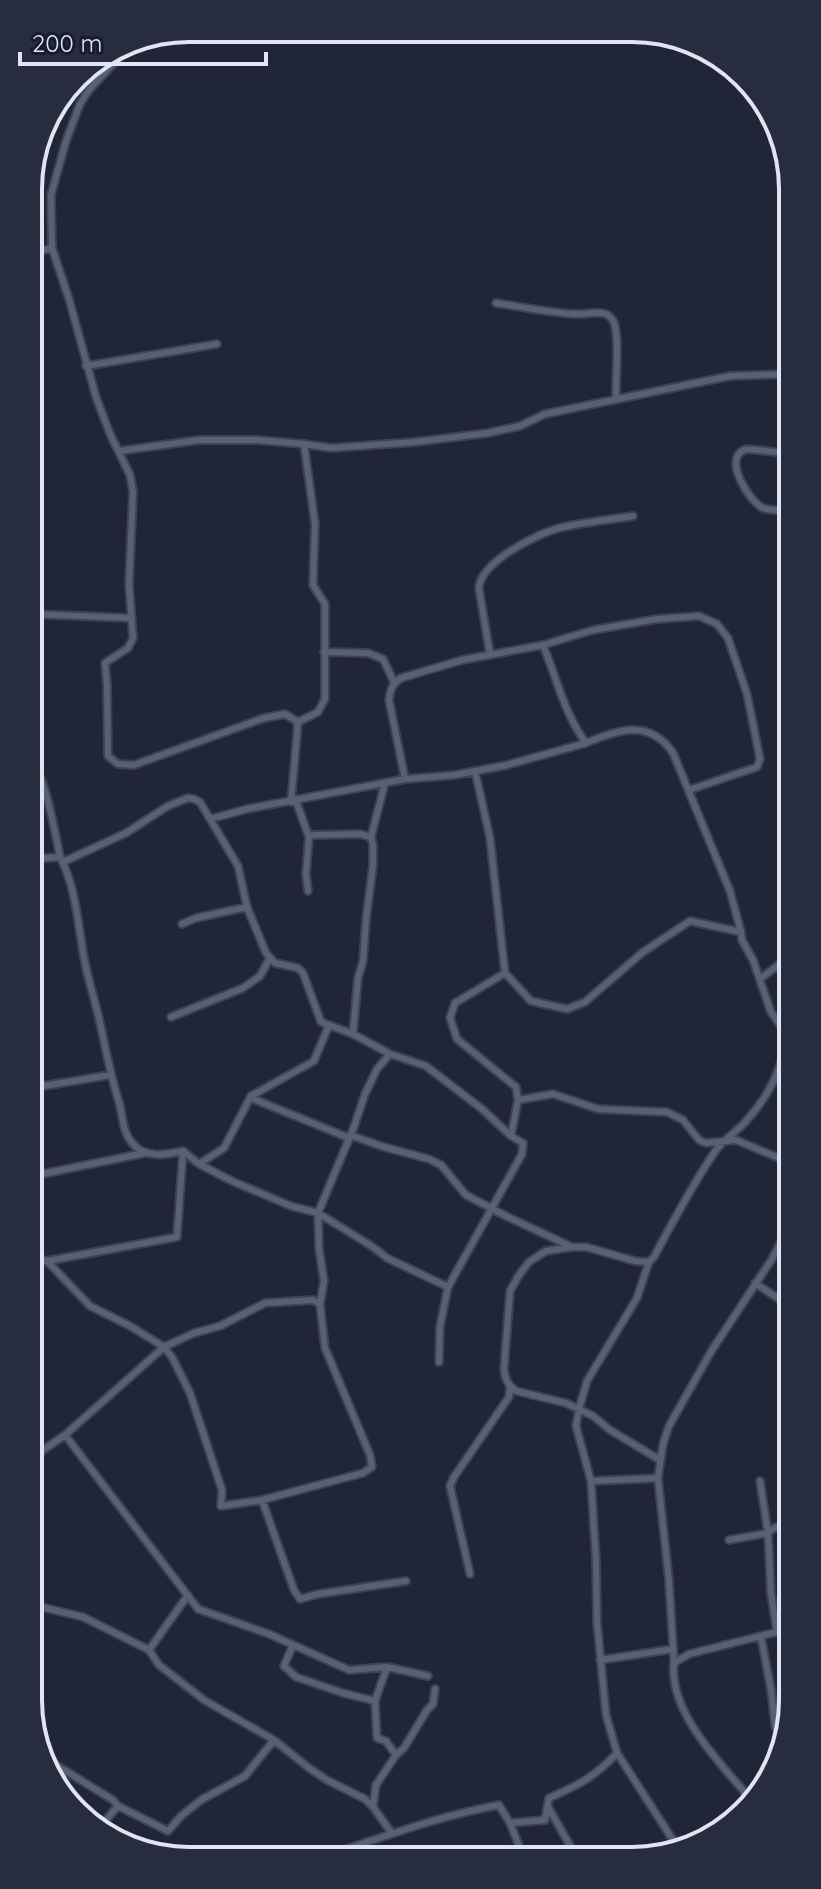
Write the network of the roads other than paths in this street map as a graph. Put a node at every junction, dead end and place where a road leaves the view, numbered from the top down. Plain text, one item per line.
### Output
1 (113, 64) edge
2 (52, 248) junction
3 (42, 251) edge
4 (496, 303) dead end
5 (217, 344) dead end
6 (86, 366) junction
7 (779, 374) edge
8 (616, 399) junction
9 (304, 444) junction
10 (119, 451) junction
11 (779, 454) edge
12 (779, 511) edge
13 (633, 516) dead end
14 (42, 614) edge
15 (131, 618) junction
16 (543, 645) junction
17 (324, 652) junction
18 (490, 654) junction
19 (394, 682) junction
20 (298, 722) junction
21 (586, 743) junction
22 (475, 771) junction
23 (405, 779) junction
24 (385, 783) junction
25 (689, 790) junction
26 (42, 792) edge
27 (293, 801) junction
28 (210, 819) junction
29 (309, 837) junction
30 (371, 837) junction
31 (42, 859) edge
32 (61, 859) junction
33 (308, 891) dead end
34 (247, 907) junction
35 (182, 924) dead end
36 (741, 932) junction
37 (270, 958) junction
38 (779, 964) edge
39 (505, 973) junction
40 (760, 979) junction
41 (171, 1017) dead end
42 (779, 1024) edge
43 (329, 1025) junction
44 (353, 1034) junction
45 (390, 1054) junction
46 (779, 1069) edge
47 (110, 1075) junction
48 (42, 1086) edge
49 (251, 1096) junction
50 (518, 1100) junction
51 (350, 1135) junction
52 (511, 1136) junction
53 (723, 1141) junction
54 (183, 1151) junction
55 (145, 1153) junction
56 (779, 1158) edge
57 (199, 1164) junction
58 (42, 1174) edge
59 (491, 1209) junction
60 (318, 1213) junction
61 (779, 1245) edge
62 (572, 1247) junction
63 (42, 1260) edge
64 (47, 1261) junction
65 (649, 1262) junction
66 (755, 1283) junction
67 (448, 1287) junction
68 (779, 1299) edge
69 (320, 1304) junction
70 (164, 1347) junction
71 (439, 1362) dead end
72 (510, 1386) junction
73 (579, 1409) junction
74 (65, 1435) junction
75 (42, 1451) edge
76 (660, 1460) junction
77 (658, 1478) junction
78 (591, 1481) junction
79 (760, 1481) dead end
80 (262, 1500) junction
81 (779, 1526) edge
82 (768, 1533) junction
83 (729, 1540) dead end
84 (470, 1574) dead end
85 (406, 1581) dead end
86 (188, 1595) junction
87 (42, 1607) edge
88 (777, 1632) joint
89 (761, 1637) junction
90 (293, 1645) junction
91 (673, 1649) junction
92 (149, 1650) junction
93 (600, 1660) junction
94 (674, 1663) junction
95 (387, 1667) junction
96 (428, 1676) dead end
97 (435, 1689) dead end
98 (375, 1701) junction
99 (776, 1728) edge
100 (274, 1740) junction
101 (617, 1753) junction
102 (396, 1755) junction
103 (59, 1767) edge
104 (746, 1793) edge
105 (118, 1806) junction
106 (547, 1806) junction
107 (373, 1807) junction
108 (106, 1820) edge
109 (510, 1823) junction
110 (391, 1832) junction
111 (673, 1841) edge
112 (350, 1847) edge
113 (519, 1847) edge
114 (571, 1847) edge

1 - 2 street
2 - 3 street
2 - 6 street
4 - 8 street
5 - 6 street
6 - 10 street
7 - 8 street
8 - 9 street
9 - 10 street
9 - 17 street
10 - 15 street
11 - 12 street
13 - 18 street
14 - 15 street
15 - 20 street
16 - 18 street
16 - 21 street
16 - 25 street
17 - 19 street
17 - 20 street
18 - 19 street
19 - 23 street
20 - 27 street
21 - 22 street
21 - 25 street
22 - 23 street
22 - 39 street
23 - 24 street
24 - 27 street
24 - 30 street
25 - 36 street
26 - 32 street
27 - 28 street
27 - 29 street
28 - 32 street
28 - 34 street
29 - 30 street
29 - 33 street
30 - 44 street
31 - 32 street
32 - 47 street
34 - 35 street
34 - 37 street
36 - 39 street
36 - 40 street
37 - 41 street
37 - 43 street
38 - 40 street
39 - 50 street
40 - 42 street
43 - 44 street
43 - 49 street
44 - 45 street
45 - 51 street
45 - 52 street
46 - 53 street
47 - 48 street
47 - 55 street
49 - 51 street
49 - 57 street
50 - 52 street
50 - 53 street
51 - 59 street
51 - 60 street
52 - 59 street
53 - 56 street
53 - 65 street
54 - 55 street
54 - 57 street
54 - 64 street
55 - 58 street
57 - 60 street
59 - 62 street
59 - 67 street
60 - 67 street
60 - 69 street
61 - 66 street
62 - 65 street
62 - 72 street
63 - 64 street
64 - 70 street
65 - 73 street
66 - 68 street
66 - 76 street
67 - 71 street
69 - 70 street
69 - 80 street
70 - 74 street
70 - 80 street
72 - 73 street
72 - 84 street
73 - 76 street
73 - 78 street
74 - 75 street
74 - 86 street
76 - 77 street
77 - 78 street
77 - 91 street
78 - 93 street
79 - 82 street
80 - 85 street
81 - 82 street
82 - 83 street
82 - 88 street
86 - 90 street
86 - 92 street
87 - 92 street
88 - 89 street
89 - 94 street
89 - 99 street
90 - 95 street
90 - 98 street
91 - 93 street
91 - 94 street
92 - 100 street
93 - 101 street
94 - 104 street
95 - 96 street
95 - 98 street
97 - 102 street
98 - 102 street
100 - 105 street
100 - 107 street
101 - 106 street
101 - 111 street
102 - 107 street
103 - 105 street
105 - 108 street
106 - 109 street
106 - 114 street
107 - 110 street
109 - 110 street
109 - 113 street
110 - 112 street

